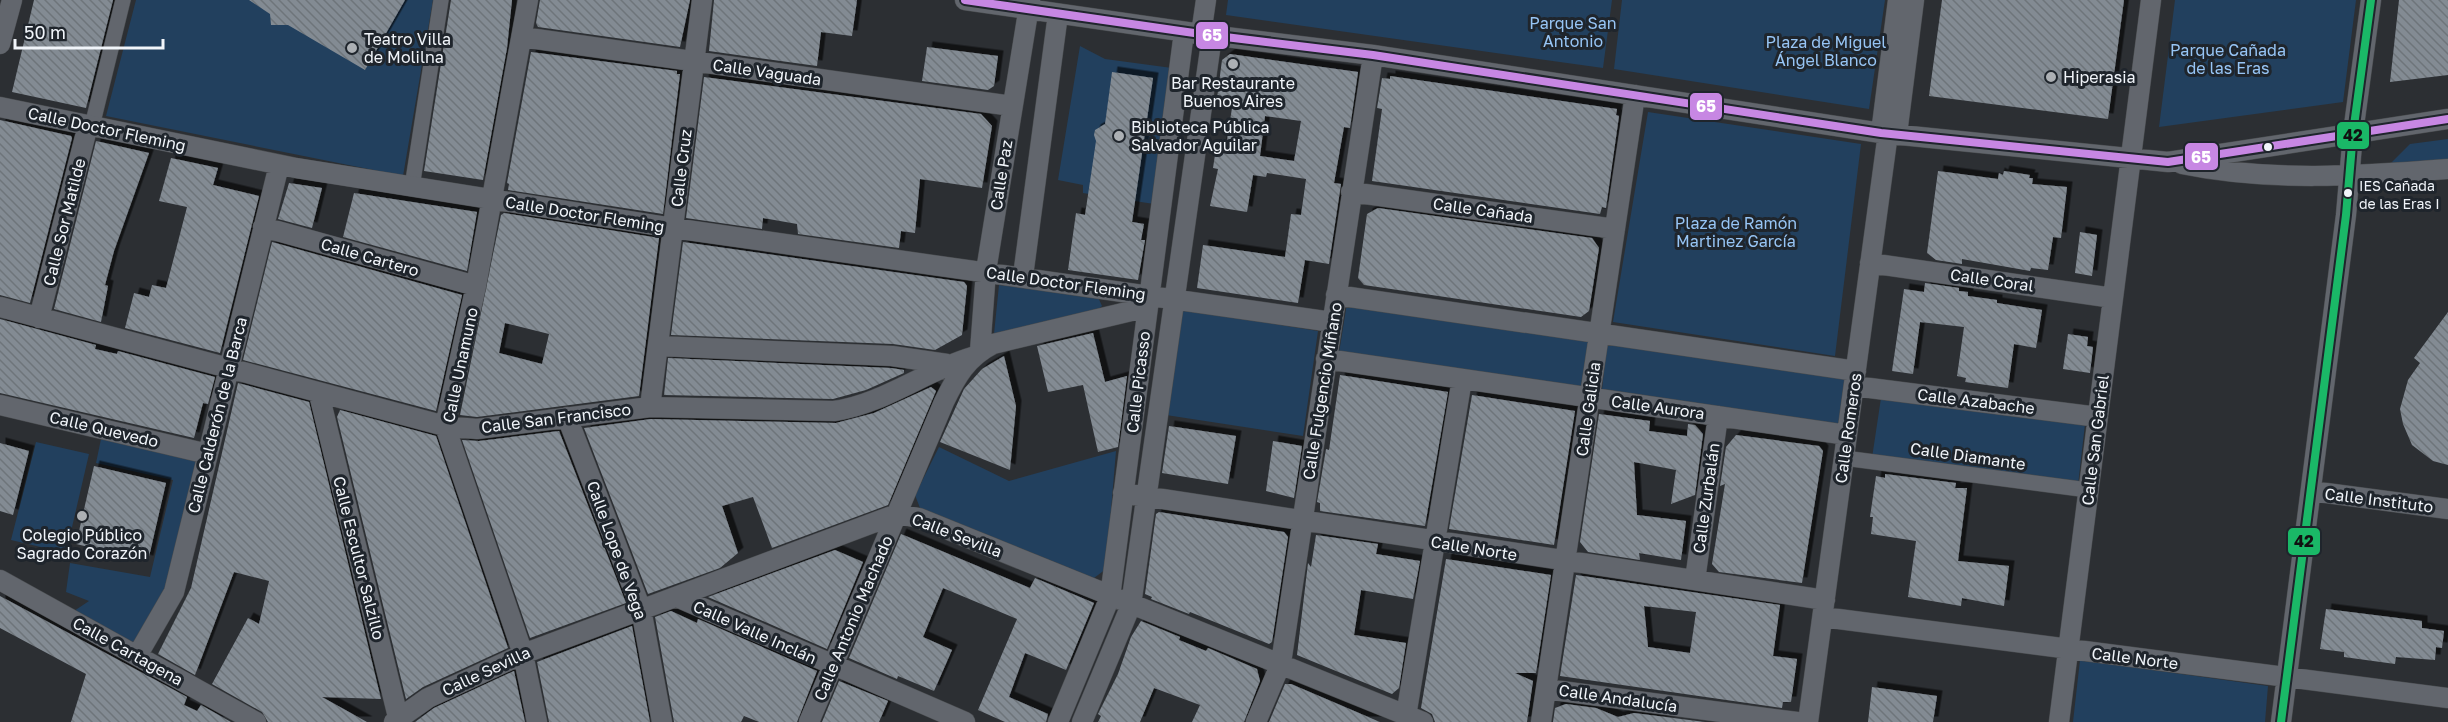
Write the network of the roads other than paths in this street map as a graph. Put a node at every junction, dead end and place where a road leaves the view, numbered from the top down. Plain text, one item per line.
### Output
1 (12, 0) edge
2 (123, 0) edge
3 (441, 0) edge
4 (528, 0) edge
5 (702, 0) edge
6 (965, 0) edge
7 (1206, 0) edge
8 (1898, 0) edge
9 (1914, 0) edge
10 (2151, 0) edge
11 (2371, 0) edge
12 (1029, 5) edge
13 (1058, 14) junction
14 (1199, 34) junction
15 (522, 37) junction
16 (0, 44) edge
17 (1372, 55) junction
18 (694, 62) junction
19 (1635, 95) junction
20 (1012, 106) junction
21 (0, 107) edge
22 (2448, 119) edge
23 (90, 126) junction
24 (1889, 133) junction
25 (2353, 134) junction
26 (2130, 157) junction
27 (2168, 162) junction
28 (279, 165) junction
29 (2448, 170) edge
30 (2349, 177) junction
31 (412, 187) junction
32 (1352, 192) junction
33 (493, 200) junction
34 (263, 227) junction
35 (673, 228) junction
36 (1615, 229) junction
37 (1870, 263) junction
38 (986, 271) junction
39 (1023, 276) junction
40 (477, 286) junction
41 (1336, 295) junction
42 (2113, 298) junction
43 (1175, 299) junction
44 (1149, 301) junction
45 (0, 307) edge
46 (39, 318) junction
47 (1332, 322) junction
48 (1599, 332) junction
49 (658, 346) junction
50 (976, 354) junction
51 (1326, 359) junction
52 (947, 364) junction
53 (228, 369) junction
54 (1462, 379) junction
55 (1855, 379) junction
56 (320, 394) junction
57 (1591, 398) junction
58 (0, 405) edge
59 (650, 406) junction
60 (1718, 416) junction
61 (567, 417) junction
62 (2098, 417) junction
63 (445, 426) junction
64 (1847, 435) junction
65 (208, 454) junction
66 (1844, 458) junction
67 (2088, 490) junction
68 (2311, 491) junction
69 (1124, 493) junction
70 (1147, 496) junction
71 (2448, 509) edge
72 (897, 514) junction
73 (1303, 519) junction
74 (1436, 542) junction
75 (1566, 561) junction
76 (0, 580) edge
77 (1695, 580) junction
78 (677, 597) junction
79 (1110, 597) junction
80 (1131, 605) junction
81 (641, 609) junction
82 (1824, 609) junction
83 (2068, 649) junction
84 (523, 654) junction
85 (137, 656) junction
86 (1281, 663) junction
87 (832, 666) junction
88 (2287, 677) junction
89 (1546, 689) junction
90 (2448, 698) edge
91 (397, 720) edge
92 (1412, 720) edge
93 (256, 722) edge
94 (537, 722) edge
95 (662, 722) edge
96 (809, 722) edge
97 (965, 722) edge
98 (1058, 722) edge
99 (1082, 722) edge
100 (1256, 722) edge
101 (1540, 722) edge
102 (1797, 722) edge
103 (1809, 722) edge
104 (2059, 722) edge
105 (2281, 722) edge

1 - 16 street
2 - 23 street
3 - 31 street
4 - 15 street, Calle Unamuno
5 - 18 street, Calle Cruz
6 - 12 street
7 - 14 street
8 - 24 street
9 - 24 street
10 - 26 street, Calle San Gabriel
11 - 25 street
12 - 13 street
12 - 20 street, Calle Paz
13 - 14 street
13 - 39 street
14 - 17 street
14 - 43 street, Calle Picasso
14 - 44 street, Calle Picasso
15 - 18 street, Calle Vaguada
15 - 33 street, Calle Unamuno
17 - 19 street
17 - 32 street, Calle Fulgencio Miñano
18 - 20 street, Calle Vaguada
18 - 35 street, Calle Cruz
19 - 24 street
19 - 36 street, Calle Galicia
20 - 38 street, Calle Paz
21 - 23 street, Calle Doctor Fleming
22 - 25 street
23 - 28 street, Calle Doctor Fleming
23 - 46 street, Calle Sor Matilde
24 - 26 street
24 - 37 street, Calle Romeros
25 - 27 street
25 - 30 street
26 - 27 street
26 - 42 street, Calle San Gabriel
27 - 30 street
28 - 31 street, Calle Doctor Fleming
28 - 34 street, Calle Calderón de la Barca
29 - 30 street
30 - 68 street
31 - 33 street, Calle Doctor Fleming
32 - 36 street, Calle Cañada
32 - 41 street, Calle Fulgencio Miñano
33 - 35 street, Calle Doctor Fleming
33 - 40 street, Calle Unamuno
34 - 40 street, Calle Cartero
34 - 53 street, Calle Calderón de la Barca
35 - 38 street, Calle Doctor Fleming
35 - 49 street, Calle Cruz
36 - 48 street, Calle Galicia
37 - 42 street, Calle Coral
37 - 55 street, Calle Romeros
38 - 39 street, Calle Doctor Fleming
38 - 50 street, Calle Paz
39 - 44 street, Calle Doctor Fleming
40 - 63 street, Calle Unamuno
41 - 47 street, Calle Fulgencio Miñano
41 - 48 street
42 - 62 street, Calle San Gabriel
43 - 44 street, Calle Doctor Fleming
43 - 47 street
43 - 70 street, Calle Picasso
44 - 50 street
44 - 69 street, Calle Picasso
45 - 46 street, Calle San Francisco
46 - 53 street, Calle San Francisco
47 - 51 street, Calle Fulgencio Miñano
48 - 55 street
48 - 57 street, Calle Galicia
49 - 52 street
49 - 59 street, Calle Cruz
50 - 52 street, Calle San Francisco
50 - 72 street, Calle Antonio Machado
51 - 54 street, Calle Aurora
51 - 73 street, Calle Fulgencio Miñano
52 - 59 street, Calle San Francisco
53 - 56 street, Calle San Francisco
53 - 65 street, Calle Calderón de la Barca
54 - 57 street, Calle Aurora
54 - 74 street
55 - 62 street, Calle Azabache
55 - 64 street, Calle Romeros
56 - 63 street, Calle San Francisco
56 - 91 street, Calle Escultor Salzillo
57 - 60 street, Calle Aurora
57 - 75 street, Calle Galicia
58 - 65 street, Calle Quevedo
59 - 61 street, Calle San Francisco
60 - 64 street, Calle Aurora
60 - 77 street, Calle Zurbalán
61 - 63 street, Calle San Francisco
61 - 81 street, Calle Lope de Vega
62 - 67 street, Calle San Gabriel
63 - 84 street, Calle Unamuno
64 - 66 street, Calle Romeros
65 - 85 street, Calle Calderón de la Barca
66 - 67 street, Calle Diamante
66 - 82 street, Calle Romeros
67 - 83 street, Calle San Gabriel
68 - 71 street, Calle Instituto
68 - 88 street
69 - 70 street, Calle Norte
69 - 79 street, Calle Picasso
70 - 73 street, Calle Norte
70 - 80 street, Calle Picasso
72 - 78 street, Calle Sevilla
72 - 79 street, Calle Sevilla
72 - 87 street, Calle Antonio Machado
73 - 74 street, Calle Norte
73 - 86 street, Calle Fulgencio Miñano
74 - 75 street, Calle Norte
74 - 92 street
75 - 77 street, Calle Norte
75 - 89 street, Calle Galicia
76 - 85 street, Calle Cartagena
77 - 82 street, Calle Norte
78 - 81 street, Calle Sevilla
78 - 87 street, Calle Valle Inclán
79 - 80 street, Calle Sevilla
79 - 98 street, Calle Picasso
80 - 86 street, Calle Sevilla
80 - 99 street, Calle Picasso
81 - 84 street, Calle Sevilla
81 - 95 street, Calle Lope de Vega
82 - 83 street, Calle Norte
82 - 103 street, Calle Romeros
83 - 88 street, Calle Norte
83 - 104 street, Calle San Gabriel
84 - 91 street, Calle Sevilla
84 - 94 street, Calle Unamuno
85 - 93 street, Calle Cartagena
86 - 92 street, Calle Sevilla
86 - 100 street, Calle Fulgencio Miñano
87 - 96 street, Calle Antonio Machado
87 - 97 street, Calle Valle Inclán
88 - 90 street, Calle Norte
88 - 105 street
89 - 101 street, Calle Galicia
89 - 102 street, Calle Andalucía

